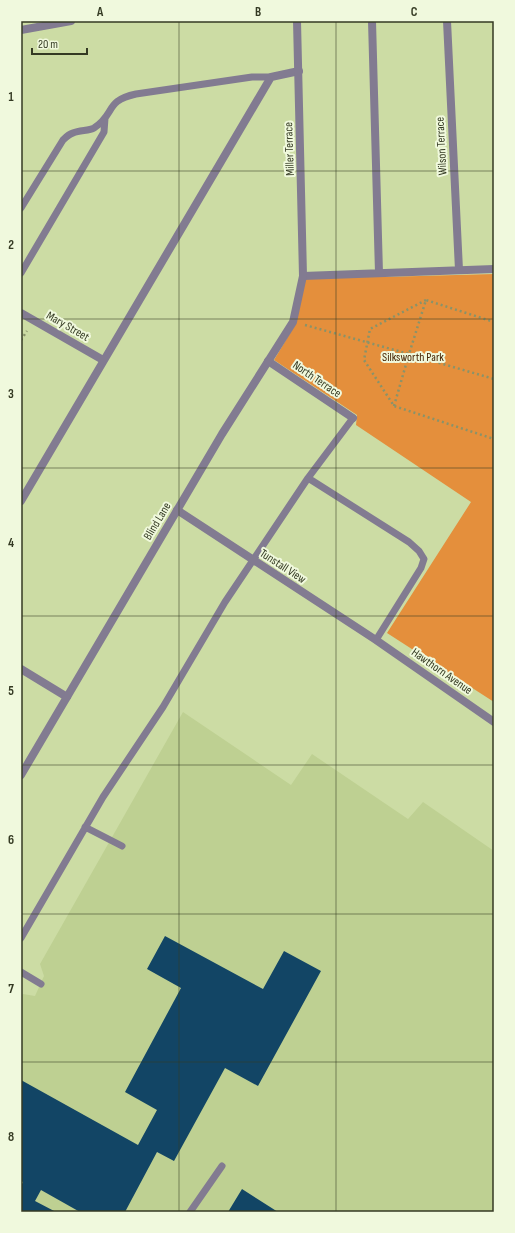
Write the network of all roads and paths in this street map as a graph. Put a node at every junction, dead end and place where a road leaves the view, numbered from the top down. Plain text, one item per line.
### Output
1 (71, 21) edge
2 (297, 21) edge
3 (372, 21) edge
4 (447, 21) edge
5 (21, 30) edge
6 (299, 71) junction
7 (271, 77) junction
8 (105, 118) junction
9 (21, 208) edge
10 (494, 269) edge
11 (459, 270) junction
12 (21, 273) edge
13 (380, 273) junction
14 (303, 276) junction
15 (426, 300) junction
16 (21, 313) edge
17 (293, 322) junction
18 (494, 322) edge
19 (366, 342) junction
20 (409, 354) junction
21 (103, 360) junction
22 (268, 361) junction
23 (494, 379) edge
24 (394, 406) junction
25 (353, 418) joint
26 (494, 438) edge
27 (308, 478) junction
28 (21, 501) edge
29 (177, 510) junction
30 (253, 561) junction
31 (376, 640) junction
32 (21, 669) edge
33 (67, 697) junction
34 (494, 722) edge
35 (21, 775) edge
36 (85, 827) junction
37 (122, 846) dead end
38 (21, 938) edge
39 (21, 972) edge
40 (41, 984) dead end
41 (222, 1166) dead end
42 (190, 1212) edge

1 - 5 street
2 - 6 street, Miller Terrace
3 - 13 street
4 - 11 street, Wilson Terrace
6 - 7 street
6 - 14 street, Miller Terrace
7 - 8 lane
7 - 21 street
8 - 9 lane
8 - 12 lane
10 - 11 street
11 - 13 street
13 - 14 street
14 - 17 street, Blind Lane
15 - 18 path
15 - 19 path
15 - 20 path
16 - 21 street, Mary Street
17 - 19 path
17 - 22 street, Blind Lane
19 - 20 path
19 - 24 path
20 - 23 path
20 - 24 path
21 - 28 street
22 - 25 street, North Terrace
22 - 29 street, Blind Lane
24 - 26 path
25 - 27 lane
27 - 30 lane
27 - 31 lane
29 - 30 street, Tunstall View
29 - 33 street, Blind Lane
30 - 31 street, Tunstall View
30 - 36 lane
31 - 34 street, Hawthorn Avenue
32 - 33 street
33 - 35 street, Blind Lane
36 - 37 lane
36 - 38 lane
39 - 40 lane
41 - 42 lane

